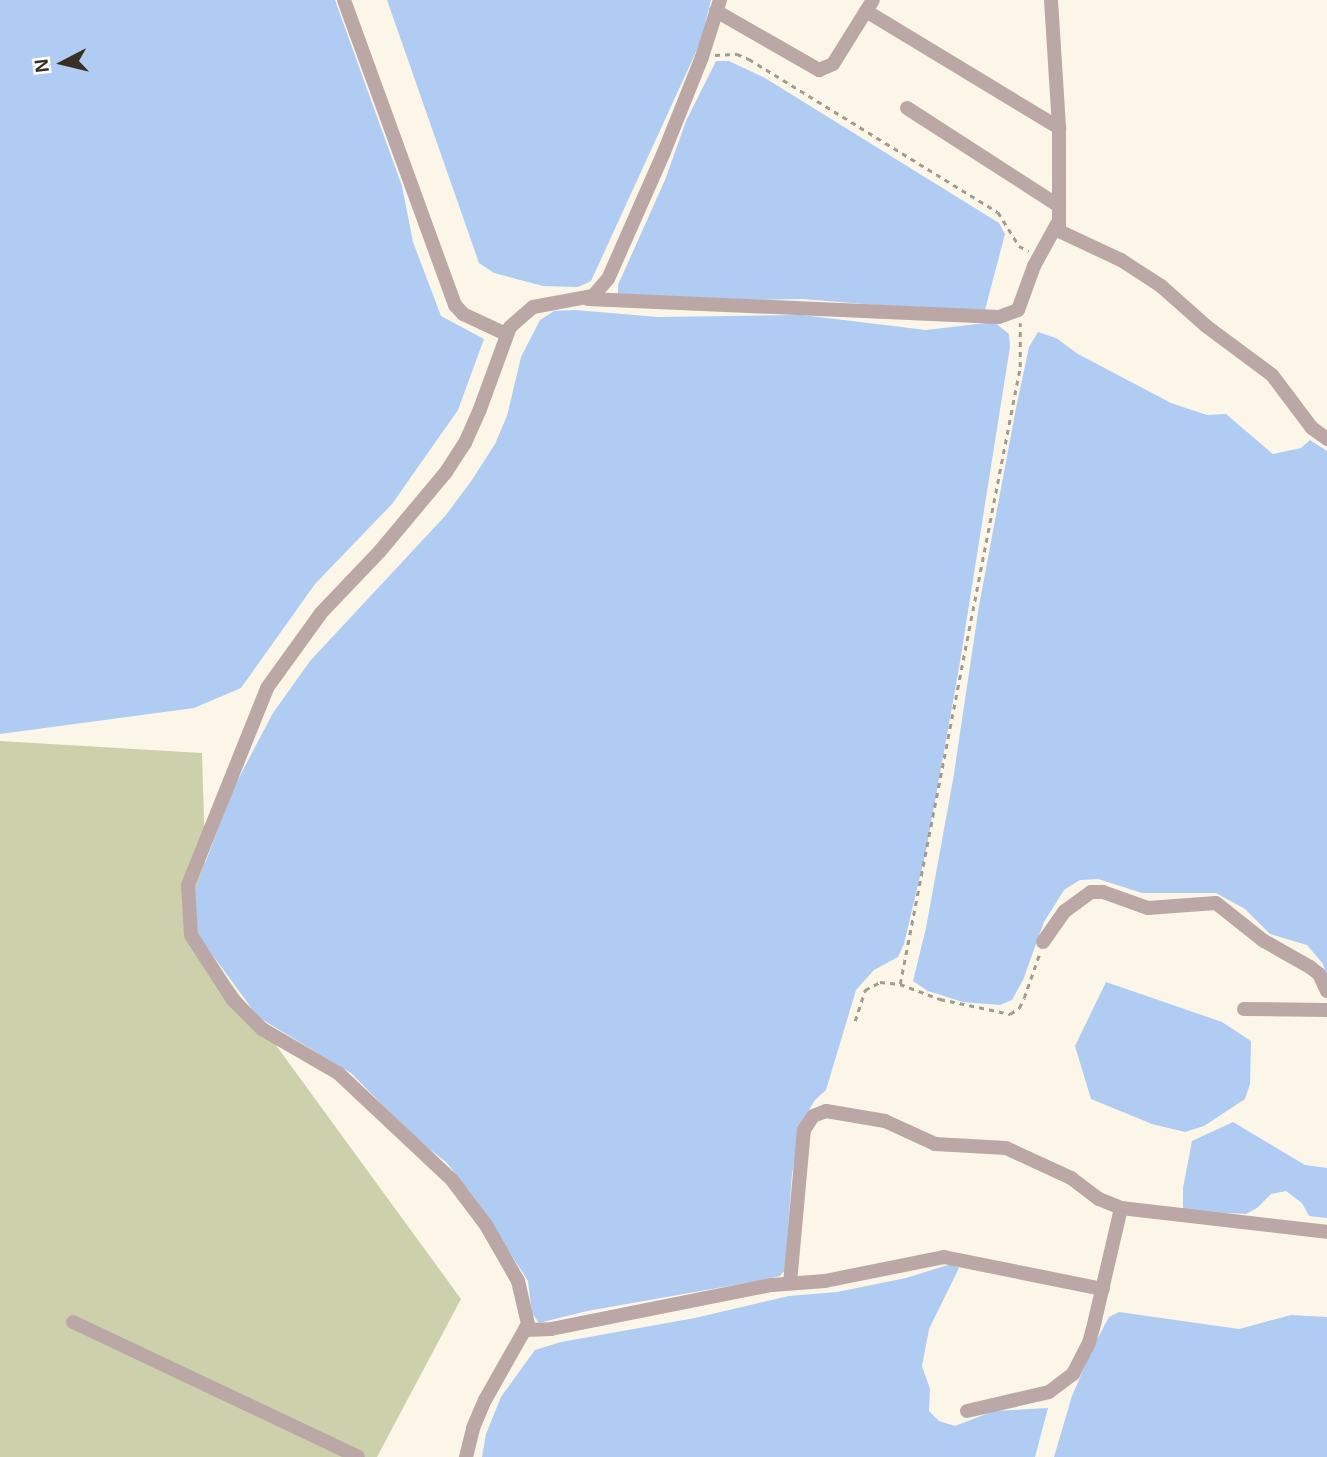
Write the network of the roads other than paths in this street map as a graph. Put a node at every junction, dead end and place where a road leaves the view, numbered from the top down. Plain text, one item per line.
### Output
1 (344, 0) edge
2 (1051, 0) edge
3 (718, 6) edge
4 (870, 6) edge
5 (907, 108) dead end
6 (1059, 128) junction
7 (1059, 206) junction
8 (1057, 224) junction
9 (584, 298) junction
10 (506, 334) junction
11 (1327, 439) edge
12 (1043, 942) road end
13 (1327, 991) edge
14 (1244, 1009) dead end
15 (1327, 1010) edge
16 (1121, 1208) junction
17 (1327, 1233) edge
18 (790, 1283) junction
19 (1103, 1289) junction
20 (73, 1322) dead end
21 (526, 1330) junction
22 (967, 1411) dead end
23 (358, 1457) edge
24 (466, 1457) edge

1 - 10 street
2 - 6 street
3 - 4 street
3 - 9 street
4 - 6 street
5 - 7 street
6 - 7 street
7 - 8 street
8 - 9 street
8 - 11 street
9 - 10 street
10 - 21 street
12 - 13 street
14 - 15 street
16 - 17 street
16 - 18 street
16 - 19 street
18 - 19 street
18 - 21 street
19 - 22 street
20 - 23 street
21 - 24 street

